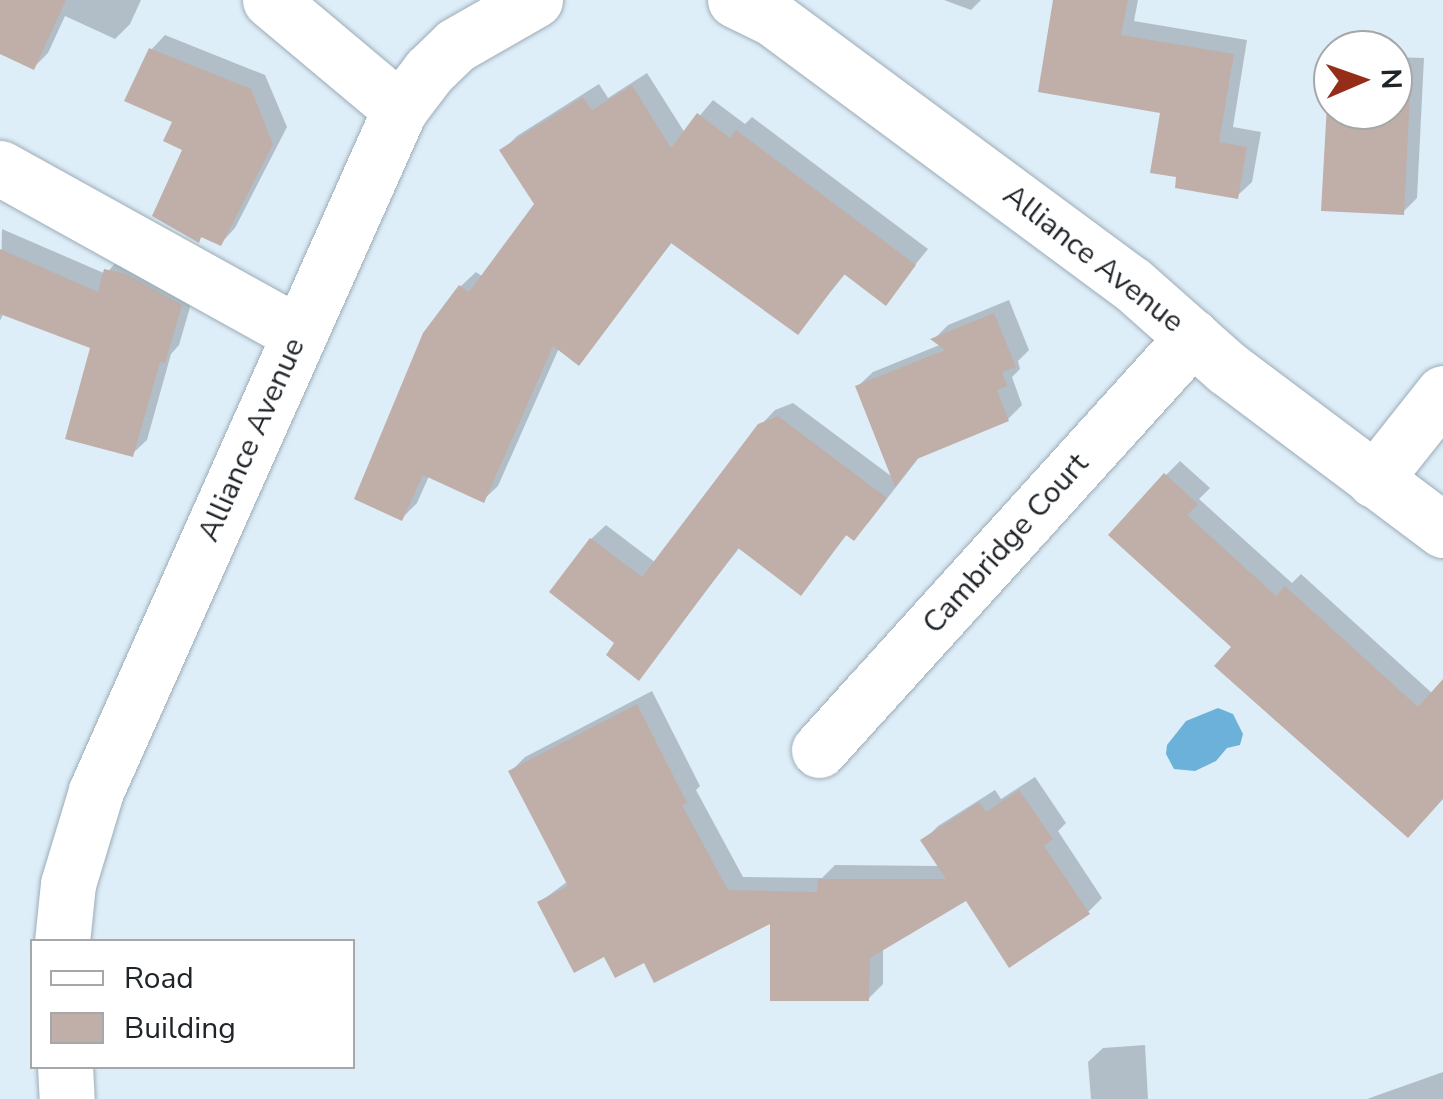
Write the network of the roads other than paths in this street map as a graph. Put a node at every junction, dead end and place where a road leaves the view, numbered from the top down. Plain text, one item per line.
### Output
1 (270, 0) edge
2 (536, 0) edge
3 (735, 0) edge
4 (400, 109) junction
5 (0, 168) edge
6 (298, 334) junction
7 (1193, 337) junction
8 (1443, 393) edge
9 (1374, 480) junction
10 (1443, 530) edge
11 (818, 750) dead end
12 (62, 939) edge
13 (65, 1069) edge
14 (66, 1099) edge

1 - 4 street
2 - 4 street, Alliance Avenue
3 - 7 street, Alliance Avenue
4 - 6 street, Alliance Avenue
5 - 6 street
6 - 12 street, Alliance Avenue
7 - 9 street, Alliance Avenue
7 - 11 street, Cambridge Court
8 - 9 street
9 - 10 street, Alliance Avenue
13 - 14 street

